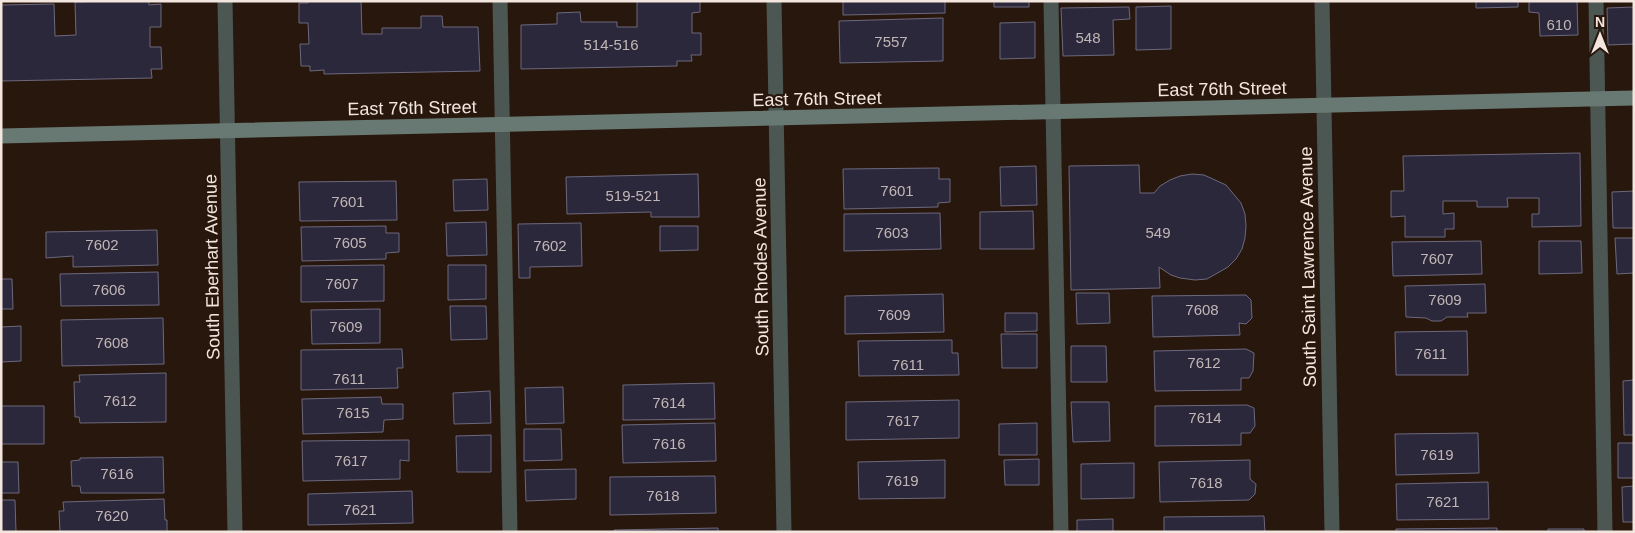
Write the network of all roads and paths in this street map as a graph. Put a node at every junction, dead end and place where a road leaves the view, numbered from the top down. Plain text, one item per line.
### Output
1 (225, 1) edge
2 (500, 1) edge
3 (774, 1) edge
4 (1051, 1) edge
5 (1322, 1) edge
6 (1596, 1) edge
7 (1598, 98) junction
8 (1634, 98) edge
9 (1324, 105) junction
10 (1054, 112) junction
11 (777, 118) junction
12 (502, 125) junction
13 (228, 131) junction
14 (1, 136) edge
15 (236, 532) edge
16 (510, 532) edge
17 (784, 532) edge
18 (1061, 532) edge
19 (1332, 532) edge
20 (1605, 532) edge

1 - 13 street, South Eberhart Avenue
2 - 12 street
3 - 11 street, South Rhodes Avenue
4 - 10 street
5 - 9 street, South Saint Lawrence Avenue
6 - 7 street
7 - 8 street, East 76th Street
7 - 9 street, East 76th Street
7 - 20 street
9 - 10 street, East 76th Street
9 - 19 street, South Saint Lawrence Avenue
10 - 11 street, East 76th Street
10 - 18 street
11 - 12 street, East 76th Street
11 - 17 street, South Rhodes Avenue
12 - 13 street, East 76th Street
12 - 16 street
13 - 14 street, East 76th Street
13 - 15 street, South Eberhart Avenue

